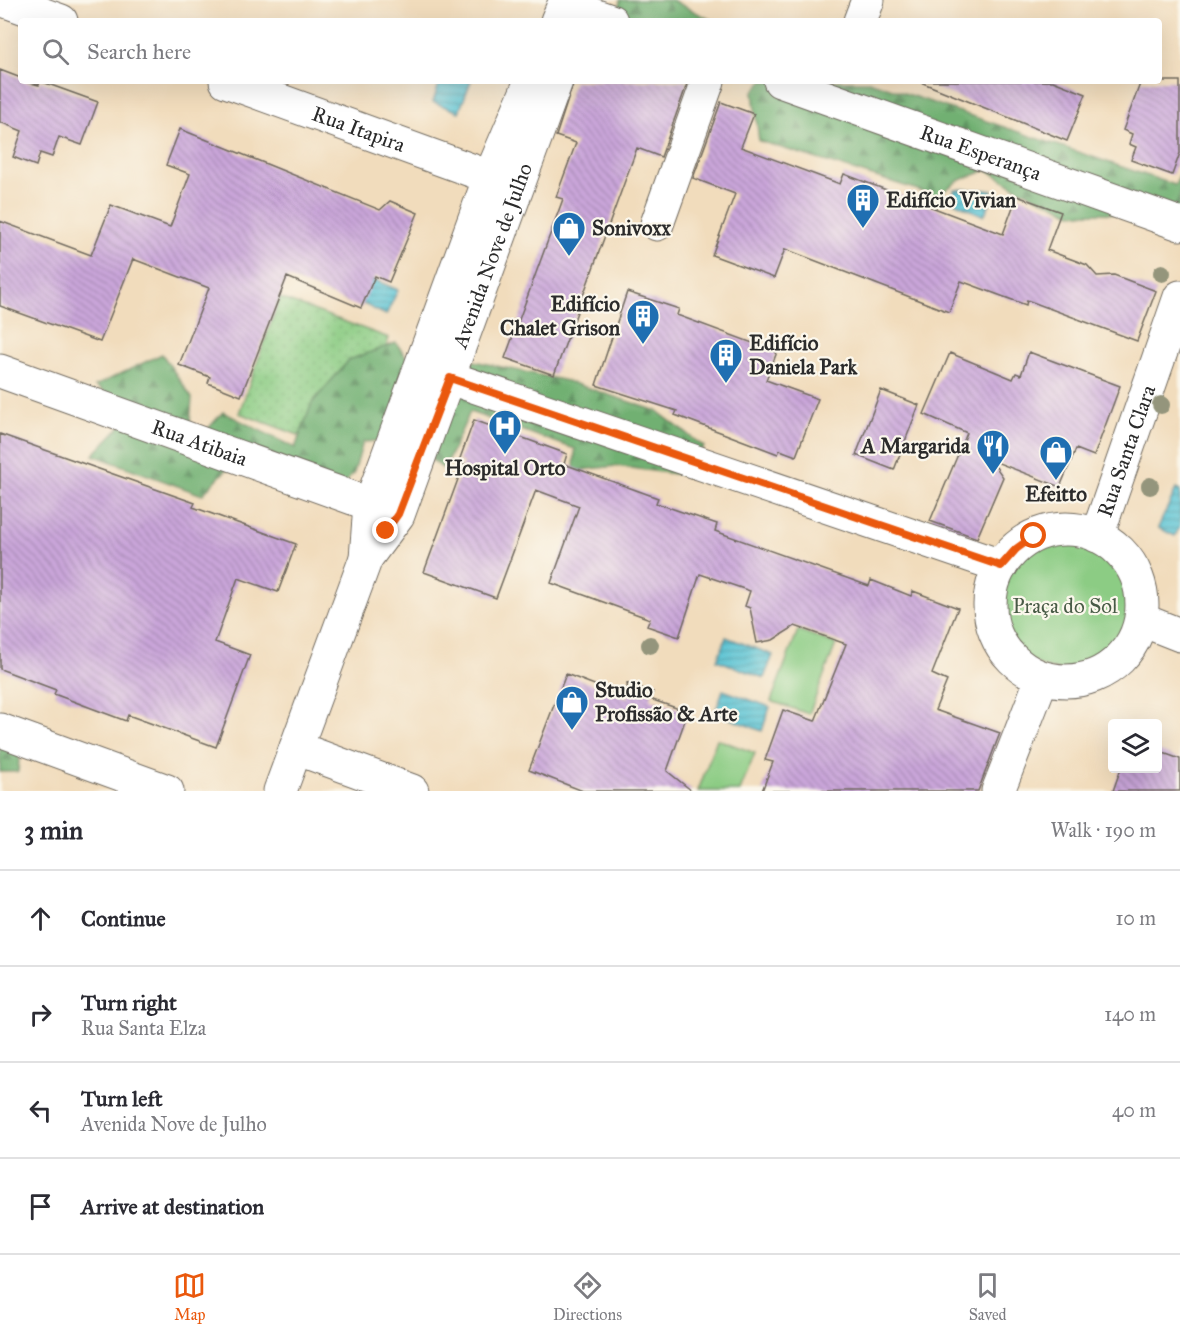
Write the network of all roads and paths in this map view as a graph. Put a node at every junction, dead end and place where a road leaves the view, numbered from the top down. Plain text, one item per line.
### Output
1 (3, 0) edge
2 (868, 0) edge
3 (53, 18) edge
4 (861, 18) edge
5 (234, 84) edge
6 (530, 84) edge
7 (555, 84) edge
8 (707, 84) edge
9 (799, 84) edge
10 (837, 90) edge
11 (490, 177) junction
12 (657, 224) dead end
13 (1180, 224) edge
14 (1180, 297) edge
15 (0, 371) edge
16 (450, 378) junction
17 (384, 510) junction
18 (1097, 536) junction
19 (1001, 566) junction
20 (1142, 620) junction
21 (1180, 635) edge
22 (1042, 678) junction
23 (0, 730) edge
24 (296, 748) junction
25 (167, 791) edge
26 (280, 791) edge
27 (412, 791) edge
28 (998, 791) edge

1 - 3 street
2 - 4 street
5 - 11 street, Rua Itapira
6 - 11 street, Avenida Nove de Julho
7 - 16 street, Avenida Nove de Julho
8 - 12 street
9 - 10 street, Rua Esperança
10 - 13 street, Rua Esperança
11 - 17 street, Avenida Nove de Julho
14 - 18 street, Rua Santa Clara
15 - 17 street, Rua Atibaia
16 - 17 street, Avenida Nove de Julho
16 - 19 street
17 - 24 street, Avenida Nove de Julho
18 - 19 street
18 - 20 street
19 - 22 street
20 - 21 street
20 - 22 street
22 - 28 street
23 - 25 street
24 - 26 street, Avenida Nove de Julho
24 - 27 street

